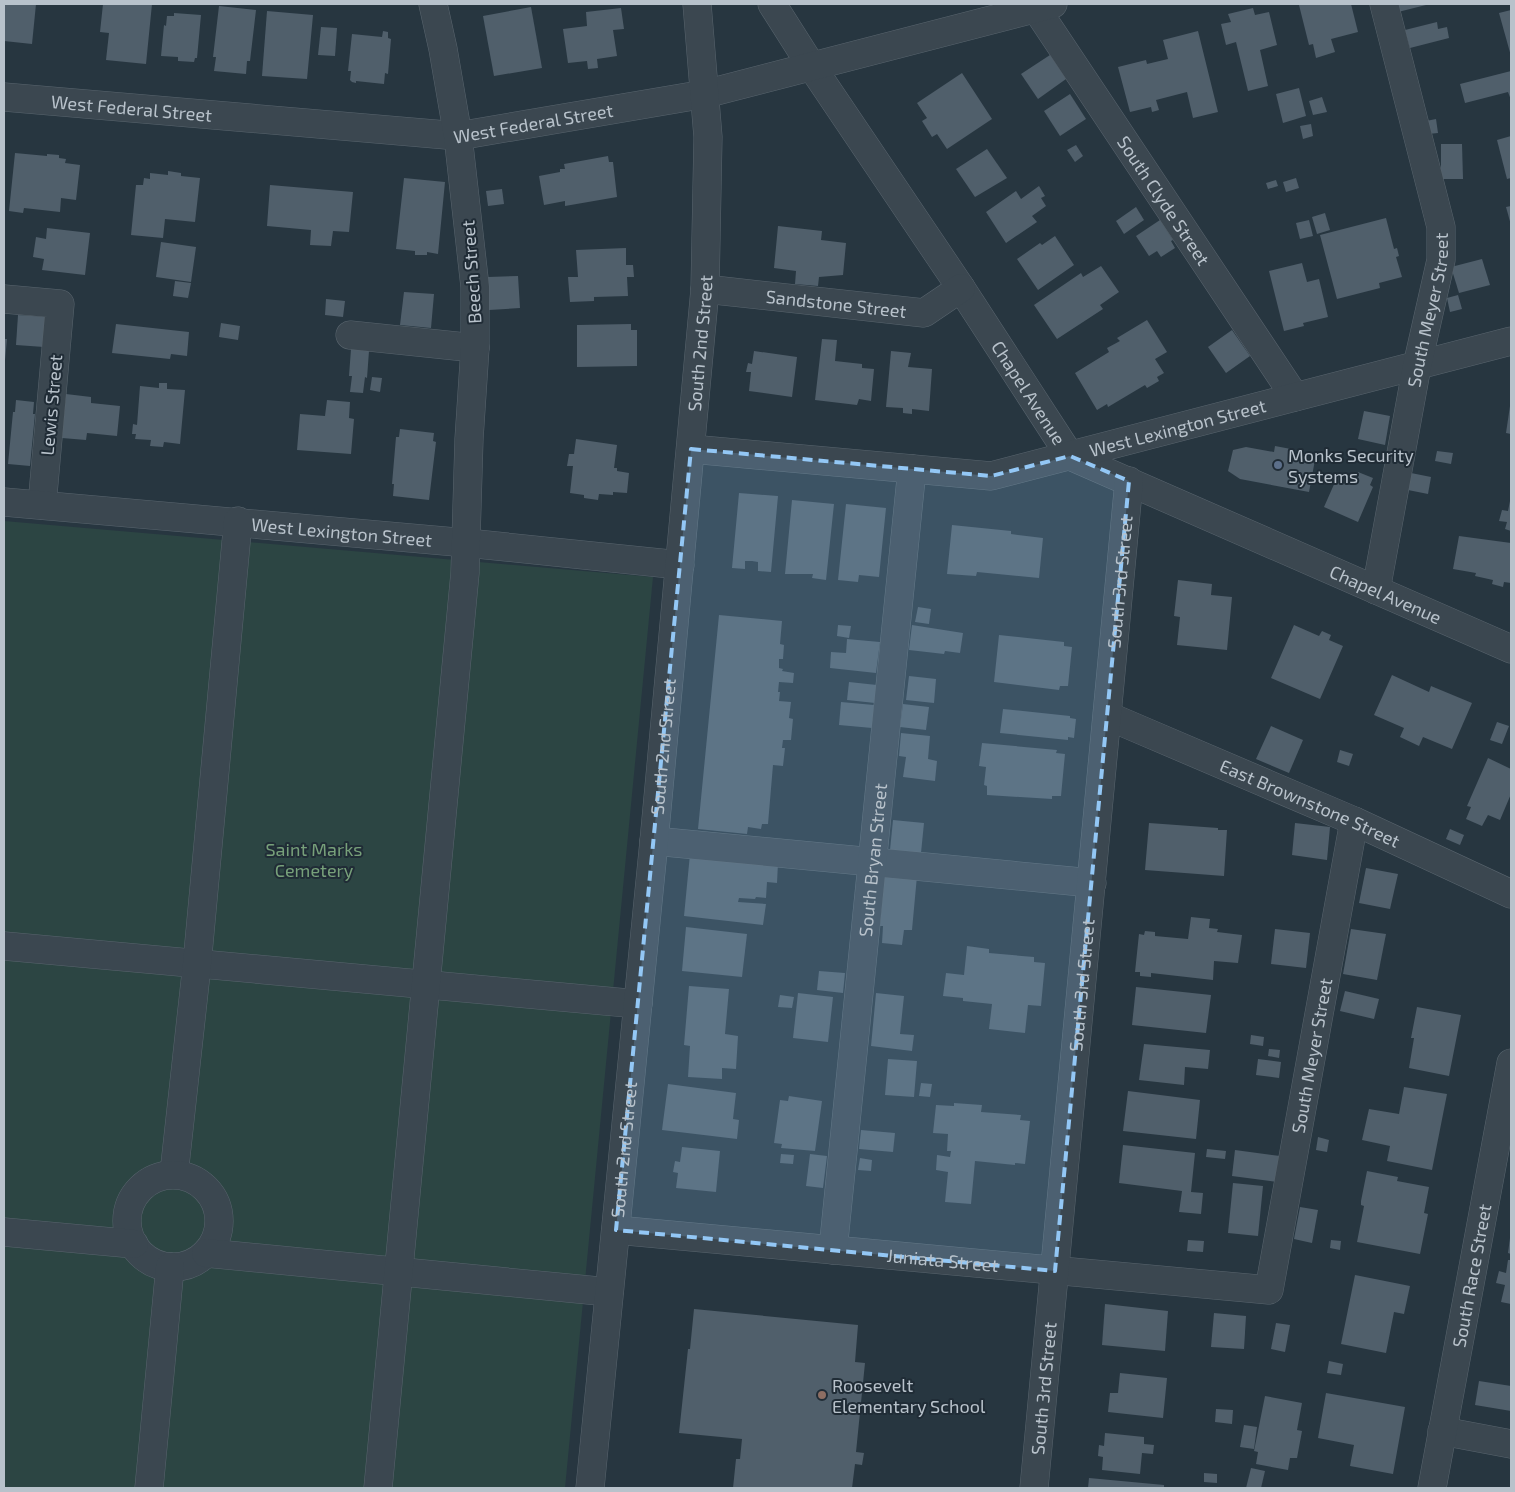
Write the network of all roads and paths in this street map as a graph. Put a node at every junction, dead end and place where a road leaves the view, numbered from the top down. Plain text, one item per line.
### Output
1 (432, 4) edge
2 (697, 4) edge
3 (772, 4) edge
4 (1384, 4) edge
5 (1040, 5) edge
6 (812, 67) junction
7 (705, 94) junction
8 (4, 97) edge
9 (458, 136) junction
10 (961, 288) junction
11 (705, 289) junction
12 (4, 299) edge
13 (350, 335) dead end
14 (1511, 341) edge
15 (475, 348) junction
16 (1417, 366) junction
17 (1295, 397) junction
18 (691, 449) junction
19 (1070, 456) junction
20 (912, 469) junction
21 (1129, 481) junction
22 (4, 502) edge
23 (42, 505) junction
24 (238, 522) junction
25 (467, 543) junction
26 (680, 565) junction
27 (1376, 590) junction
28 (1511, 649) edge
29 (1108, 716) junction
30 (1354, 821) junction
31 (654, 841) junction
32 (874, 862) junction
33 (1092, 883) junction
34 (1511, 894) edge
35 (4, 946) edge
36 (197, 964) junction
37 (425, 985) junction
38 (638, 1004) junction
39 (1511, 1063) edge
40 (174, 1174) junction
41 (616, 1230) junction
42 (4, 1232) edge
43 (134, 1244) junction
44 (833, 1250) junction
45 (206, 1253) junction
46 (170, 1267) junction
47 (398, 1271) junction
48 (1055, 1271) junction
49 (1269, 1290) joint
50 (609, 1292) junction
51 (1442, 1431) junction
52 (1511, 1444) edge
53 (149, 1488) edge
54 (378, 1488) edge
55 (590, 1488) edge
56 (1034, 1488) edge
57 (1432, 1488) edge

1 - 9 street, Beech Street
2 - 7 street, South 2nd Street
3 - 6 street, Chapel Avenue
4 - 16 street, South Meyer Street
5 - 6 street, West Federal Street
5 - 17 street, South Clyde Street
6 - 7 street, West Federal Street
6 - 10 street, Chapel Avenue
7 - 9 street, West Federal Street
7 - 11 street, South 2nd Street
8 - 9 street, West Federal Street
9 - 15 street, Beech Street
10 - 11 street, Sandstone Street
10 - 19 street, Chapel Avenue
11 - 18 street, South 2nd Street
12 - 23 street, Lewis Street
13 - 15 street
14 - 16 street, West Lexington Street
15 - 25 street, Beech Street
16 - 17 street, West Lexington Street
16 - 27 street, South Meyer Street
17 - 19 street, West Lexington Street
18 - 20 street, West Lexington Street
18 - 26 street, South 2nd Street
19 - 20 street, West Lexington Street
19 - 21 street, Chapel Avenue
20 - 32 street, South Bryan Street
21 - 27 street, Chapel Avenue
21 - 29 street, South 3rd Street
22 - 23 street, West Lexington Street
23 - 24 street, West Lexington Street
24 - 25 street, West Lexington Street
24 - 36 street
25 - 26 street, West Lexington Street
25 - 37 street, Beech Street
26 - 31 street, South 2nd Street
27 - 28 street, Chapel Avenue
29 - 30 street, East Brownstone Street
29 - 33 street, South 3rd Street
30 - 34 street, East Brownstone Street
30 - 49 street, South Meyer Street
31 - 32 street
31 - 38 street, South 2nd Street
32 - 33 street
32 - 44 street, South Bryan Street
33 - 48 street, South 3rd Street
35 - 36 street
36 - 37 street
36 - 40 street
37 - 38 street
37 - 47 street, Beech Street
38 - 41 street, South 2nd Street
39 - 51 street, South Race Street
40 - 43 street
40 - 45 street
41 - 44 street, Juniata Street
41 - 50 street, South 2nd Street
42 - 43 street
43 - 46 street
44 - 48 street, Juniata Street
45 - 46 street
45 - 47 street
46 - 53 street
47 - 50 street
47 - 54 street, Beech Street
48 - 49 street, Juniata Street
48 - 56 street, South 3rd Street
50 - 55 street, South 2nd Street
51 - 52 street
51 - 57 street, South Race Street

